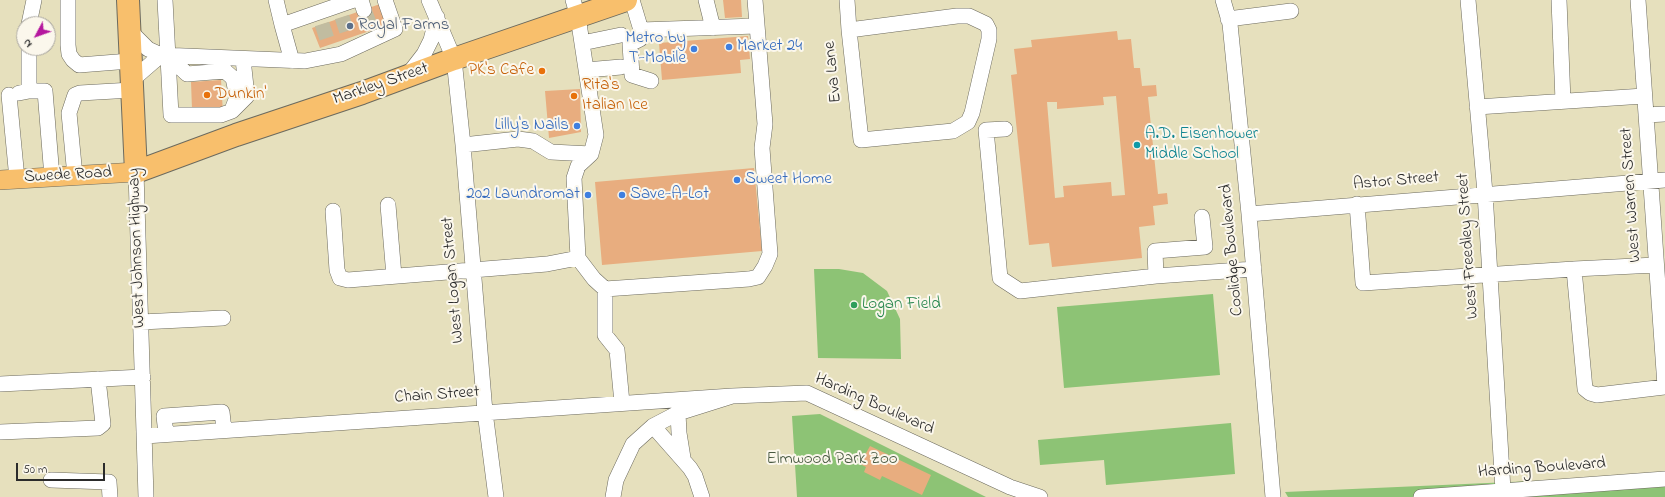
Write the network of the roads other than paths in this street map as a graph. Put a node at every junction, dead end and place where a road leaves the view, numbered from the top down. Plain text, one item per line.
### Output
1 (34, 0) edge
2 (68, 0) edge
3 (128, 0) edge
4 (165, 0) edge
5 (276, 0) edge
6 (385, 0) edge
7 (429, 0) edge
8 (626, 0) edge
9 (632, 0) edge
10 (706, 0) edge
11 (755, 0) edge
12 (847, 0) edge
13 (1223, 0) edge
14 (1468, 0) edge
15 (1559, 0) edge
16 (1638, 0) edge
17 (360, 3) edge
18 (576, 8) edge
19 (1291, 11) dead end
20 (31, 16) edge
21 (437, 17) junction
22 (1228, 19) junction
23 (282, 25) junction
24 (756, 26) junction
25 (713, 28) junction
26 (129, 30) junction
27 (641, 30) junction
28 (849, 30) junction
29 (621, 36) dead end
30 (582, 43) junction
31 (164, 55) junction
32 (29, 56) edge
33 (243, 58) junction
34 (454, 59) junction
35 (292, 61) junction
36 (621, 67) dead end
37 (586, 70) junction
38 (407, 76) junction
39 (131, 77) junction
40 (652, 81) dead end
41 (29, 91) junction
42 (5, 96) edge
43 (1644, 96) junction
44 (1563, 101) junction
45 (1477, 107) junction
46 (232, 111) junction
47 (1665, 114) edge
48 (1646, 115) junction
49 (1006, 129) dead end
50 (463, 145) junction
51 (591, 154) junction
52 (136, 172) junction
53 (75, 176) junction
54 (52, 177) junction
55 (8, 180) edge
56 (1658, 180) edge
57 (1485, 193) junction
58 (1357, 204) junction
59 (388, 206) dead end
60 (333, 211) dead end
61 (1249, 214) junction
62 (1202, 217) dead end
63 (1205, 247) junction
64 (578, 258) junction
65 (1254, 268) junction
66 (1574, 269) junction
67 (472, 270) junction
68 (1208, 272) junction
69 (1659, 272) edge
70 (1490, 275) junction
71 (394, 276) junction
72 (1156, 276) junction
73 (605, 289) junction
74 (223, 318) dead end
75 (141, 322) junction
76 (143, 377) junction
77 (98, 379) junction
78 (0, 384) edge
79 (1665, 387) edge
80 (732, 396) junction
81 (622, 403) junction
82 (485, 412) junction
83 (678, 413) junction
84 (653, 426) junction
85 (0, 432) edge
86 (145, 436) junction
87 (683, 458) junction
88 (1665, 479) edge
89 (51, 480) dead end
90 (1503, 490) junction
91 (1011, 492) edge
92 (110, 497) edge
93 (146, 497) edge
94 (496, 497) edge
95 (613, 497) edge
96 (702, 497) edge
97 (1040, 497) edge
98 (1273, 497) edge
99 (1421, 497) edge

1 - 20 street
2 - 39 street
3 - 26 highway, West Johnson Highway
4 - 31 street
5 - 23 street
6 - 35 street
7 - 21 street, West Logan Street
8 - 18 highway, Markley Street
9 - 27 street
10 - 25 street
11 - 24 street
12 - 28 street, Eva Lane
13 - 22 street, Coolidge Boulevard
14 - 45 street, West Freedley Street
15 - 44 street
16 - 43 street, West Warren Street
17 - 23 street
18 - 30 street
18 - 34 highway, Markley Street
19 - 22 street
21 - 34 street, West Logan Street
21 - 38 street
22 - 61 street, Coolidge Boulevard
23 - 35 street
24 - 25 street
24 - 73 street
25 - 27 street
26 - 31 street
26 - 39 highway, West Johnson Highway
27 - 40 street
28 - 28 street, Eva Lane
29 - 30 street
30 - 37 street
31 - 33 street
31 - 39 street
31 - 46 street
31 - 46 street
32 - 41 street
33 - 35 street
33 - 46 street
34 - 38 highway, Markley Street
34 - 50 street, West Logan Street
36 - 37 street
37 - 51 street
38 - 52 highway, Markley Street
39 - 52 highway, West Johnson Highway
39 - 53 street
41 - 42 street
41 - 54 street
42 - 55 street
43 - 44 street
43 - 48 street, West Warren Street
44 - 45 street
45 - 57 street, West Freedley Street
47 - 48 street
48 - 56 street, West Warren Street
49 - 72 street
50 - 51 street
50 - 67 street, West Logan Street
51 - 64 street
52 - 53 main road, Swede Road
52 - 75 street, West Johnson Highway
53 - 54 main road, Swede Road
54 - 55 main road, Swede Road
56 - 57 street, Astor Street
56 - 69 street, West Warren Street
57 - 58 street, Astor Street
57 - 70 street, West Freedley Street
58 - 61 street, Astor Street
58 - 70 street
59 - 71 street
60 - 71 street
61 - 65 street, Coolidge Boulevard
62 - 63 street
63 - 68 street
63 - 72 street
64 - 67 street
64 - 73 street
65 - 68 street
65 - 98 street, Coolidge Boulevard
66 - 69 street
66 - 70 street
66 - 79 street
67 - 71 street
67 - 82 street, West Logan Street
68 - 72 street
69 - 79 street, West Warren Street
70 - 90 street, West Freedley Street
73 - 81 street
74 - 75 street
75 - 76 street, West Johnson Highway
76 - 77 street
76 - 86 street, West Johnson Highway
77 - 78 street
77 - 85 street
80 - 81 street, Chain Street
80 - 83 street, Harding Boulevard
80 - 91 street, Harding Boulevard
81 - 82 street, Chain Street
82 - 86 street, Chain Street
82 - 94 street, West Logan Street
83 - 84 street, Harding Boulevard
83 - 87 street
84 - 87 street
84 - 95 street, Harding Boulevard
86 - 93 street, West Johnson Highway
87 - 96 street
88 - 90 street, Harding Boulevard
89 - 92 street
90 - 99 street, Harding Boulevard
91 - 97 street, Harding Boulevard

